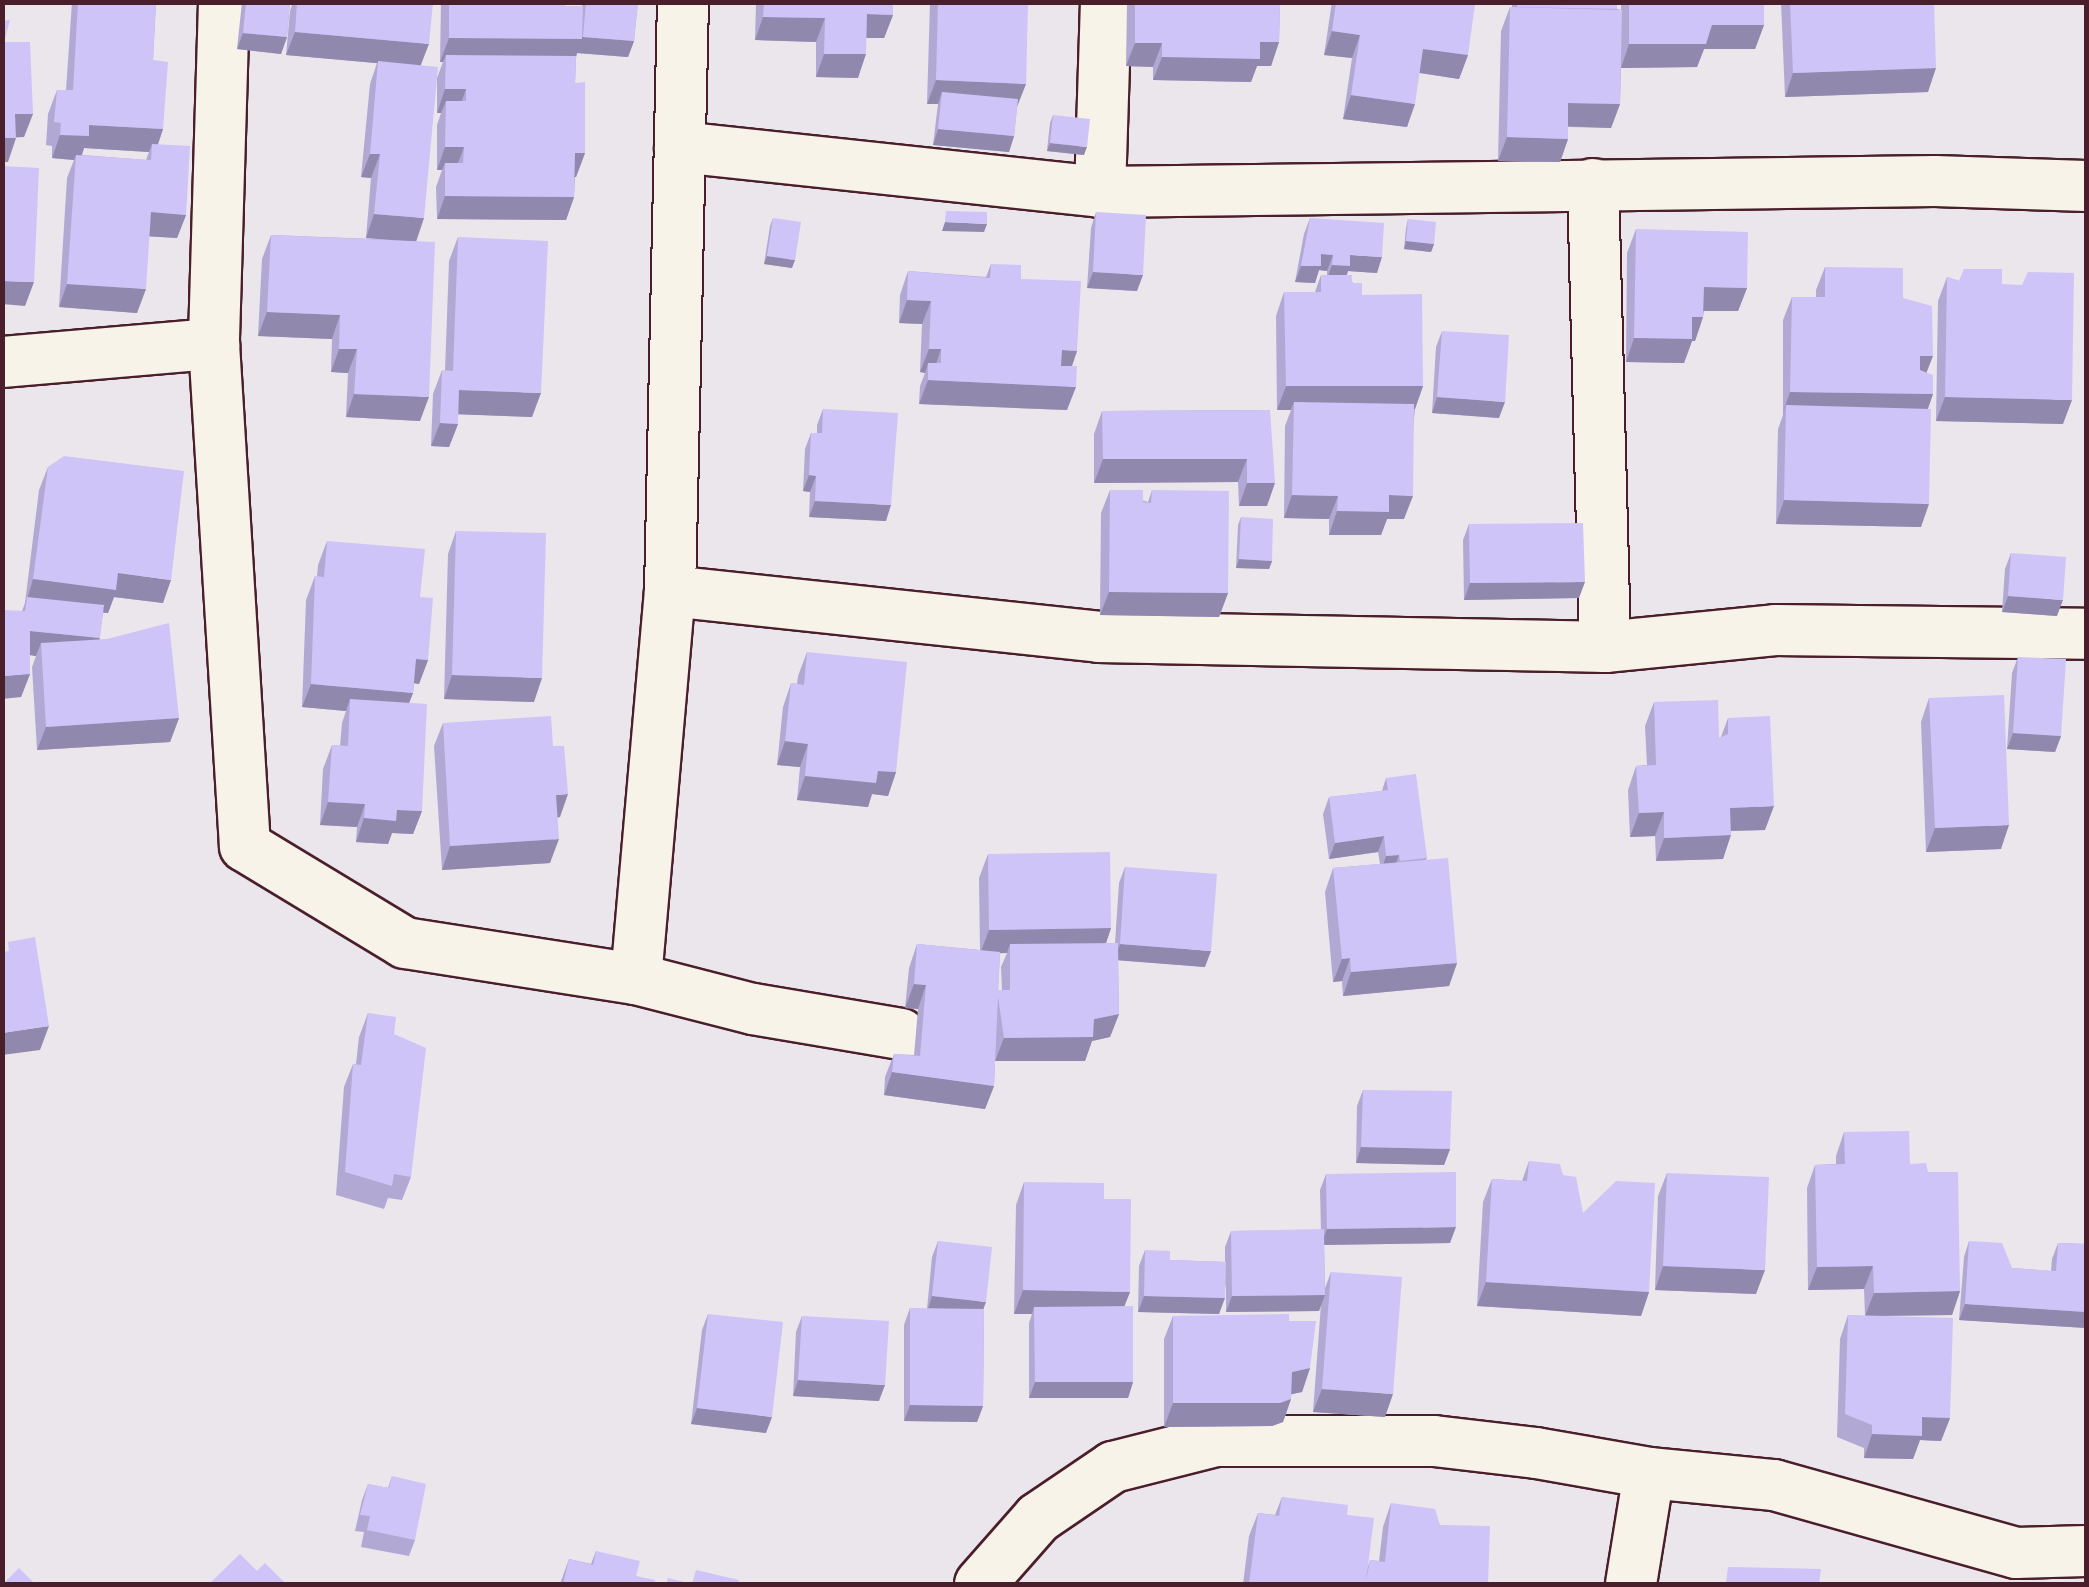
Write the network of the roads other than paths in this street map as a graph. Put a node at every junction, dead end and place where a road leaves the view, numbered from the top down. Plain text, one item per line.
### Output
1 (224, 2) edge
2 (683, 2) edge
3 (1106, 2) edge
4 (680, 147) junction
5 (1594, 184) junction
6 (2086, 186) edge
7 (1100, 192) junction
8 (214, 344) junction
9 (2, 362) edge
10 (670, 591) junction
11 (2086, 634) edge
12 (1605, 647) junction
13 (636, 979) junction
14 (901, 1034) dead end
15 (1649, 1473) junction
16 (2086, 1551) edge
17 (980, 1584) edge
18 (1630, 1584) edge

1 - 8 street
2 - 4 street
3 - 7 street
4 - 7 street
4 - 10 street
5 - 6 street
5 - 7 street
5 - 12 street
8 - 9 street
8 - 13 street
10 - 12 street
10 - 13 street
11 - 12 street
13 - 14 street
15 - 16 street
15 - 17 street
15 - 18 street

